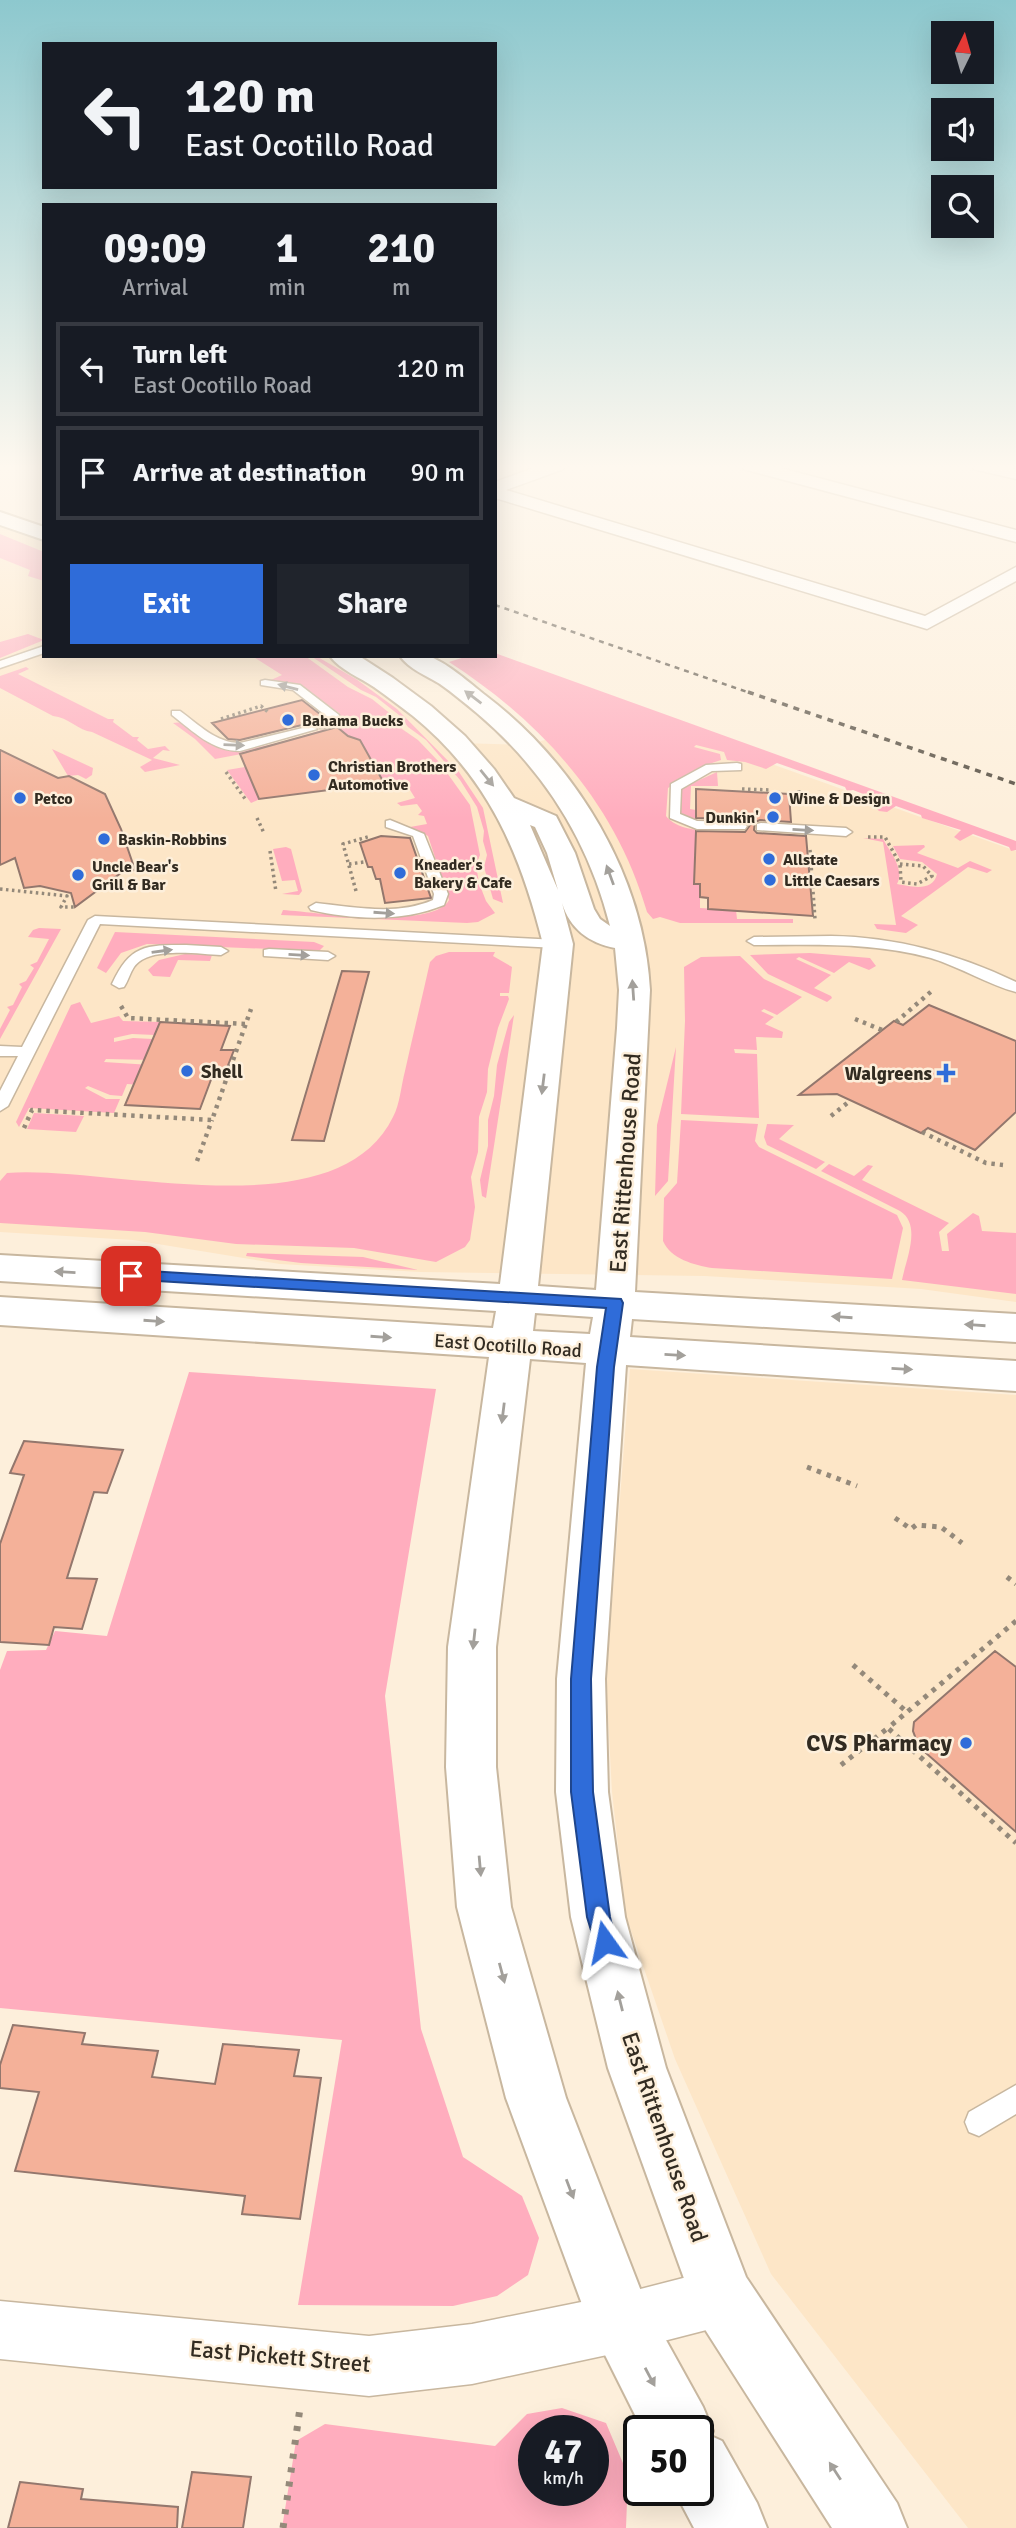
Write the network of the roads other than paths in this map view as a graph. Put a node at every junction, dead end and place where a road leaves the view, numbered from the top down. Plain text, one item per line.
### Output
1 (797, 583) edge
2 (998, 583) edge
3 (42, 650) edge
4 (345, 658) edge
5 (415, 658) edge
6 (0, 666) edge
7 (265, 683) dead end
8 (176, 713) dead end
9 (324, 726) dead end
10 (311, 729) dead end
11 (737, 766) dead end
12 (505, 804) junction
13 (390, 824) dead end
14 (741, 826) dead end
15 (761, 827) dead end
16 (846, 832) dead end
17 (316, 907) dead end
18 (630, 941) junction
19 (754, 941) dead end
20 (558, 944) junction
21 (220, 951) dead end
22 (269, 953) dead end
23 (328, 956) dead end
24 (119, 984) dead end
25 (1016, 988) edge
26 (0, 1051) edge
27 (27, 1052) junction
28 (0, 1106) edge
29 (0, 1268) edge
30 (615, 1303) junction
31 (0, 1311) edge
32 (515, 1322) junction
33 (1016, 1328) edge
34 (607, 1351) junction
35 (1016, 1376) edge
36 (1016, 2098) edge
37 (979, 2122) dead end
38 (722, 2297) junction
39 (621, 2323) junction
40 (0, 2330) edge
41 (670, 2415) edge
42 (714, 2495) edge
43 (732, 2528) edge
44 (872, 2528) edge

1 - 2 street
3 - 6 lane
4 -> 12 main road
18 -> 5 main road, East Rittenhouse Road
9 -> 7 lane
8 -> 10 lane
11 - 14 lane
12 - 18 main road
12 - 20 main road
17 -> 13 lane
15 -> 16 lane
30 -> 18 main road, East Rittenhouse Road
19 - 25 lane
20 - 27 lane
20 -> 32 main road
24 -> 21 lane
22 -> 23 lane
26 - 27 lane
27 - 28 lane
32 -> 29 main road, East Ocotillo Road
30 - 32 main road, East Ocotillo Road
33 -> 30 main road, East Ocotillo Road
30 - 34 main road, East Rittenhouse Road
31 -> 32 main road, East Ocotillo Road
32 - 34 main road, East Ocotillo Road
32 -> 39 main road
34 -> 35 main road, East Ocotillo Road
38 -> 34 main road, East Rittenhouse Road
36 - 37 lane
38 - 39 street, East Pickett Street
44 -> 38 main road, East Rittenhouse Road
39 - 40 street, East Pickett Street
39 -> 41 main road
42 - 43 main road

